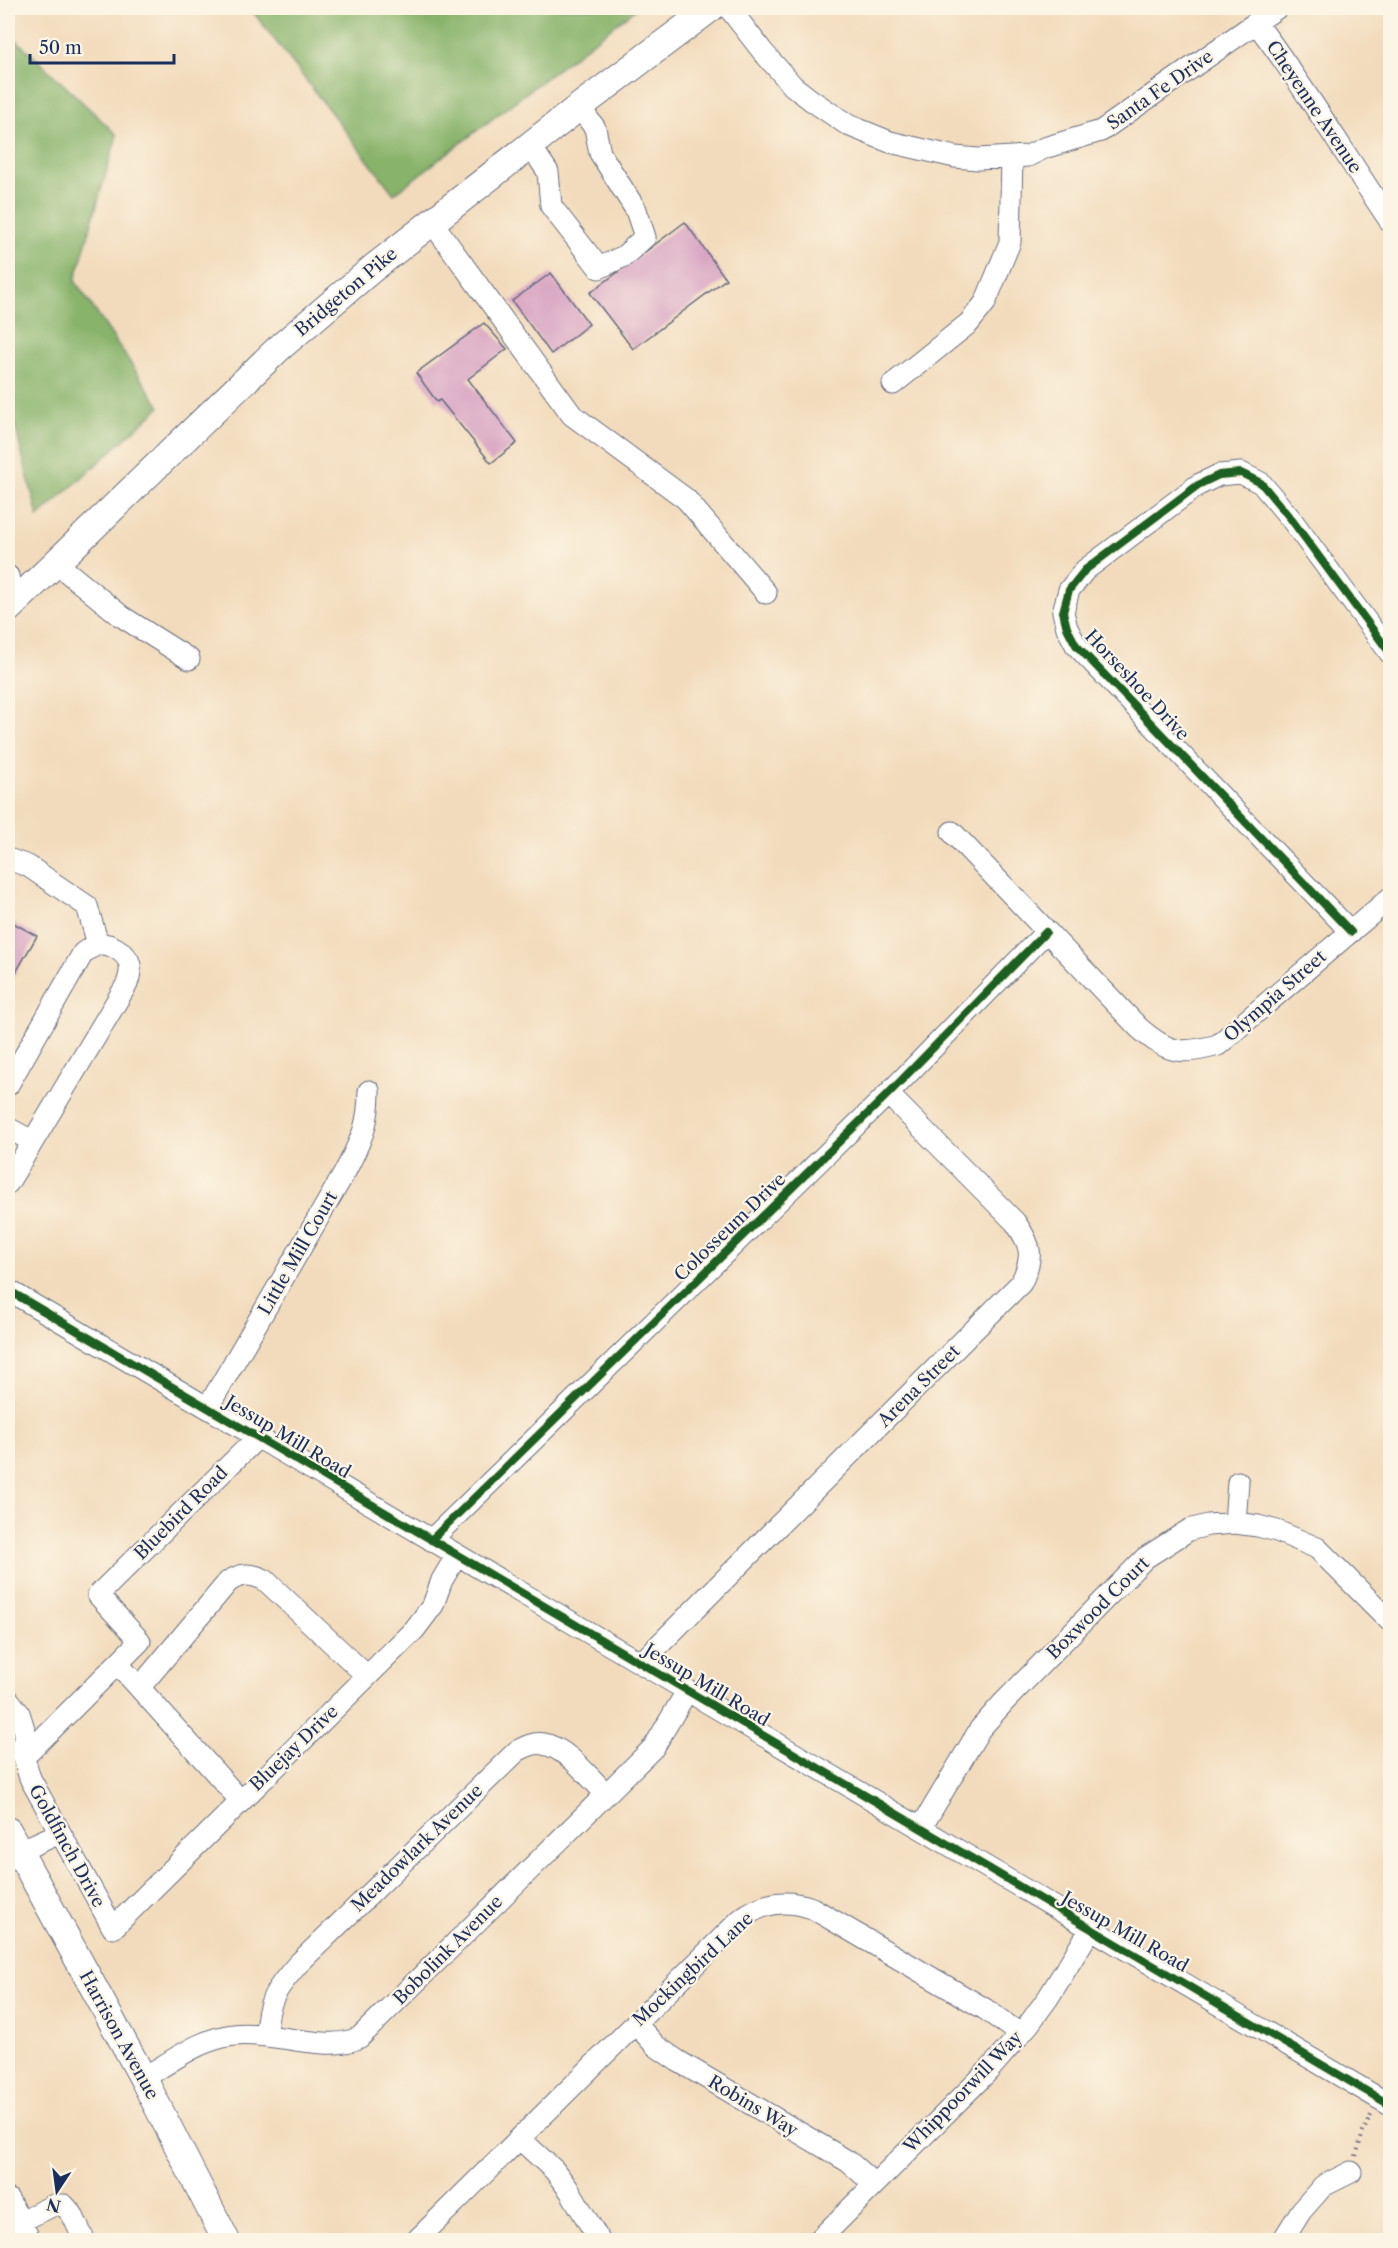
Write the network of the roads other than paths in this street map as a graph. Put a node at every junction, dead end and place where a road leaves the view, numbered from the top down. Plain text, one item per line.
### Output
1 (711, 8) edge
2 (729, 8) edge
3 (1277, 8) edge
4 (1257, 24) junction
5 (579, 106) junction
6 (530, 145) junction
7 (1012, 158) junction
8 (1390, 220) edge
9 (432, 222) junction
10 (893, 384) dead end
11 (56, 562) junction
12 (8, 576) edge
13 (766, 593) dead end
14 (11, 606) edge
15 (1390, 653) edge
16 (189, 659) dead end
17 (952, 832) dead end
18 (8, 859) edge
19 (1390, 898) edge
20 (1046, 932) junction
21 (1351, 932) junction
22 (98, 944) junction
23 (8, 1085) edge
24 (369, 1091) dead end
25 (888, 1094) junction
26 (8, 1128) edge
27 (32, 1142) junction
28 (8, 1183) edge
29 (8, 1290) edge
30 (208, 1407) junction
31 (258, 1437) junction
32 (1238, 1482) dead end
33 (1235, 1523) junction
34 (431, 1540) junction
35 (457, 1555) junction
36 (1390, 1621) edge
37 (140, 1641) junction
38 (162, 1661) junction
39 (641, 1663) junction
40 (118, 1664) junction
41 (367, 1676) junction
42 (140, 1687) junction
43 (687, 1691) junction
44 (8, 1699) edge
45 (25, 1756) junction
46 (606, 1794) junction
47 (240, 1800) junction
48 (921, 1828) junction
49 (60, 1833) junction
50 (11, 1846) edge
51 (113, 1928) joint
52 (1090, 1930) junction
53 (635, 2023) junction
54 (1020, 2034) junction
55 (266, 2036) junction
56 (143, 2078) junction
57 (1385, 2102) edge
58 (520, 2139) junction
59 (1351, 2172) road end
60 (874, 2184) junction
61 (8, 2199) edge
62 (21, 2222) junction
63 (30, 2241) edge
64 (84, 2241) edge
65 (226, 2241) edge
66 (417, 2241) edge
67 (599, 2241) edge
68 (819, 2241) edge
69 (1283, 2241) edge

1 - 5 main road, Bridgeton Pike
2 - 7 street, Santa Fe Drive
3 - 4 street, Santa Fe Drive
4 - 7 street, Santa Fe Drive
4 - 8 street, Cheyenne Avenue
5 - 6 main road, Bridgeton Pike
5 - 6 street
6 - 9 main road, Bridgeton Pike
7 - 10 street
9 - 11 main road, Bridgeton Pike
9 - 13 street
11 - 14 main road, Bridgeton Pike
11 - 16 street
12 - 14 street
15 - 21 street, Horseshoe Drive
17 - 20 street, Olympia Street
18 - 22 street
19 - 21 street, Olympia Street
20 - 21 street, Olympia Street
20 - 25 street, Colosseum Drive
22 - 23 street
22 - 27 street
24 - 30 street, Little Mill Court
25 - 34 street, Colosseum Drive
25 - 39 street, Arena Street
26 - 27 street
27 - 28 street
29 - 30 street, Jessup Mill Road
30 - 31 street, Jessup Mill Road
31 - 34 street, Jessup Mill Road
31 - 37 street, Bluebird Road
32 - 33 street
33 - 36 street, Boxwood Court
33 - 48 street, Boxwood Court
34 - 35 street, Jessup Mill Road
35 - 39 street, Jessup Mill Road
35 - 41 street, Bluejay Drive
37 - 38 street
37 - 40 street
38 - 41 street
38 - 42 street
39 - 43 street, Jessup Mill Road
40 - 42 street
40 - 45 street
41 - 47 street, Bluejay Drive
42 - 47 street
43 - 46 street, Bobolink Avenue
43 - 48 street, Jessup Mill Road
44 - 45 street, Goldfinch Drive
45 - 49 street, Goldfinch Drive
46 - 55 street, Bobolink Avenue
46 - 55 street, Meadowlark Avenue
47 - 51 street, Bluejay Drive
48 - 52 street, Jessup Mill Road
49 - 50 street
49 - 51 street, Goldfinch Drive
50 - 56 main road, Harrison Avenue
52 - 54 street, Whippoorwill Way
52 - 57 street, Jessup Mill Road
53 - 54 street, Mockingbird Lane
53 - 58 street, Mockingbird Lane
53 - 60 street, Robins Way
54 - 60 street, Whippoorwill Way
55 - 56 street, Bobolink Avenue
56 - 65 main road, Harrison Avenue
58 - 66 street, Mockingbird Lane
58 - 67 street
59 - 69 street
60 - 68 street, Whippoorwill Way
61 - 62 street
62 - 63 street
62 - 64 street

